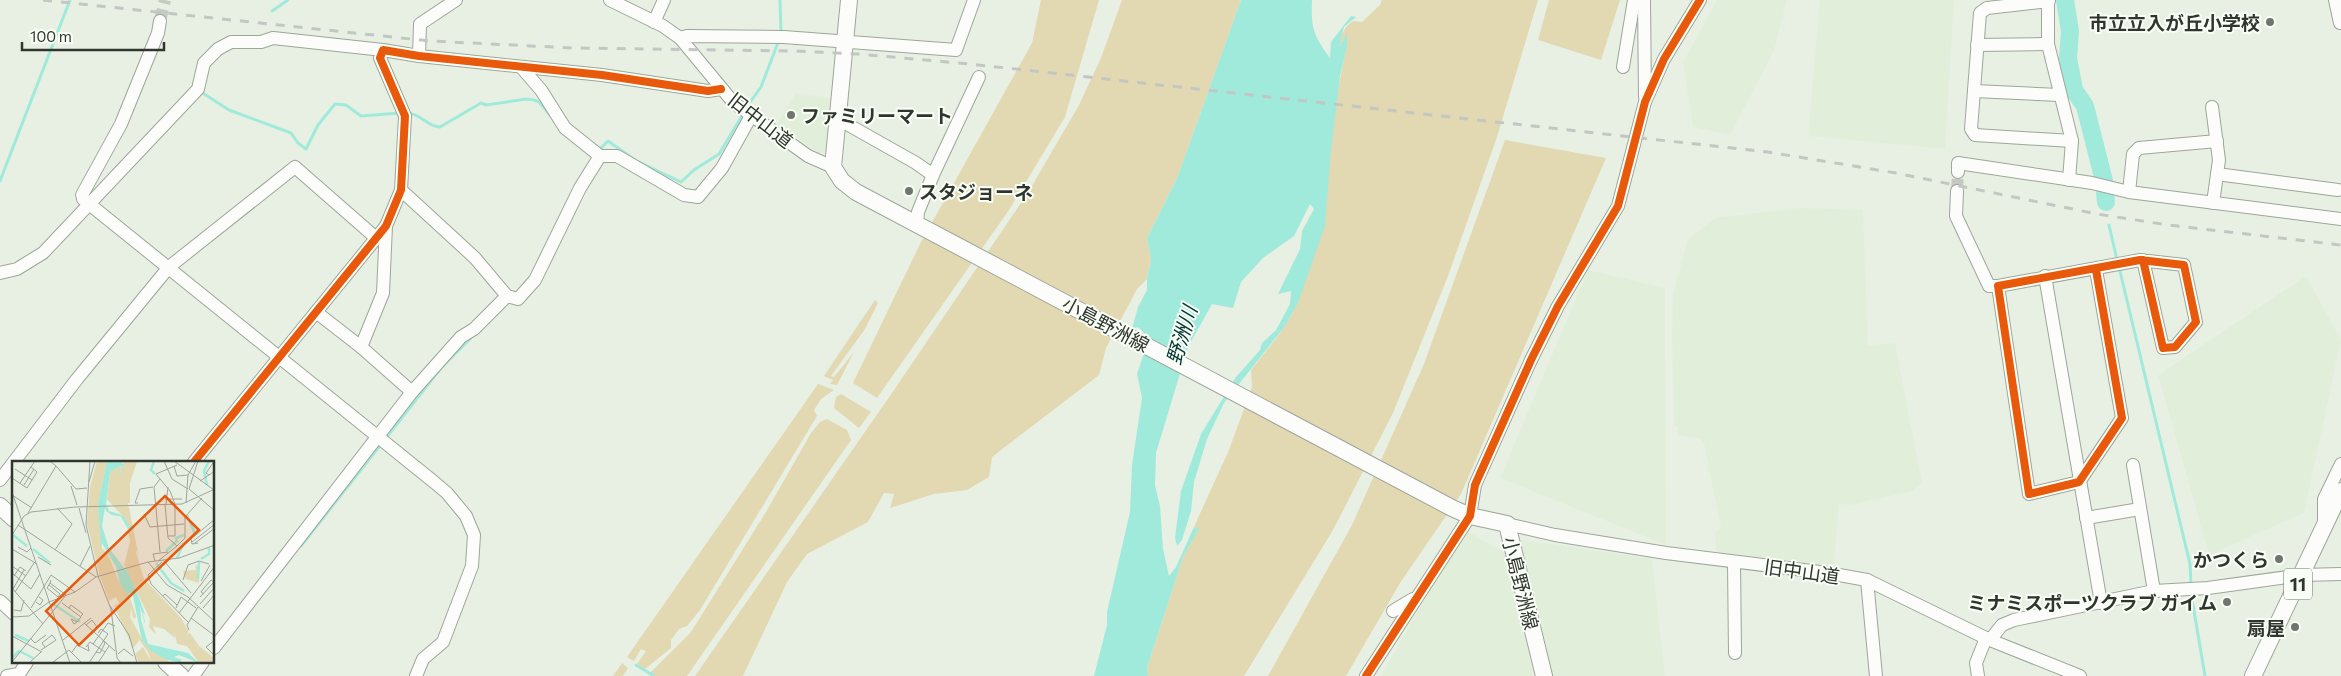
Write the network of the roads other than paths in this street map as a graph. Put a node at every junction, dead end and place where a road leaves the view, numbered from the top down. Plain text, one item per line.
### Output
1 (456, 0) edge
2 (610, 0) edge
3 (664, 0) edge
4 (849, 0) edge
5 (974, 0) edge
6 (1634, 0) edge
7 (1644, 0) edge
8 (1700, 0) edge
9 (2048, 0) edge
10 (2335, 0) edge
11 (160, 21) tunnel mouth
12 (654, 22) junction
13 (2340, 23) dead end
14 (680, 38) junction
15 (846, 43) junction
16 (2048, 44) junction
17 (1978, 45) junction
18 (383, 50) junction
19 (420, 56) junction
20 (521, 67) junction
21 (1622, 67) dead end
22 (979, 77) dead end
23 (721, 89) junction
24 (1974, 91) junction
25 (2059, 95) junction
26 (1645, 102) junction
27 (2212, 107) dead end
28 (747, 113) junction
29 (838, 119) junction
30 (2072, 141) junction
31 (2217, 141) junction
32 (597, 154) junction
33 (833, 167) junction
34 (1958, 172) dead end
35 (2217, 174) junction
36 (933, 175) junction
37 (2069, 180) junction
38 (401, 190) junction
39 (2338, 190) dead end
40 (1957, 191) tunnel mouth
41 (2129, 192) junction
42 (85, 200) junction
43 (2213, 203) junction
44 (2341, 219) edge
45 (386, 226) junction
46 (921, 226) junction
47 (375, 237) junction
48 (2143, 260) junction
49 (170, 267) junction
50 (2096, 270) junction
51 (0, 272) edge
52 (2045, 276) junction
53 (1998, 286) junction
54 (507, 296) junction
55 (316, 312) junction
56 (361, 347) junction
57 (279, 356) junction
58 (412, 392) junction
59 (382, 440) junction
60 (15, 461) edge
61 (195, 461) edge
62 (12, 464) edge
63 (2341, 464) edge
64 (2133, 466) dead end
65 (0, 480) edge
66 (2079, 482) junction
67 (2341, 491) edge
68 (0, 506) edge
69 (2140, 509) junction
70 (2341, 510) edge
71 (1470, 516) junction
72 (12, 517) edge
73 (2086, 518) junction
74 (1507, 524) junction
75 (2325, 526) junction
76 (1734, 562) junction
77 (2341, 574) edge
78 (2302, 575) junction
79 (1866, 580) junction
80 (2154, 591) junction
81 (1417, 596) junction
82 (0, 601) edge
83 (2101, 603) junction
84 (1393, 611) dead end
85 (12, 612) edge
86 (1988, 639) junction
87 (215, 647) edge
88 (1735, 653) dead end
89 (26, 664) edge
90 (170, 664) edge
91 (201, 664) edge
92 (7, 676) edge
93 (192, 676) edge
94 (416, 676) edge
95 (1366, 676) edge
96 (1544, 676) edge
97 (1876, 676) edge
98 (1978, 676) edge
99 (2080, 676) edge
100 (2253, 676) edge

1 - 19 street
2 - 12 street, 旧中山道
3 - 12 street
4 - 15 main road
5 - 15 street
6 - 21 street
7 - 26 street
8 - 26 street
9 - 16 street
9 - 17 street
10 - 13 street
11 - 42 street
12 - 14 street, 旧中山道
14 - 15 street
14 - 23 street, 旧中山道
15 - 29 main road
16 - 17 street
16 - 25 street
17 - 24 street
18 - 19 street
18 - 38 street
18 - 42 street
19 - 20 street
20 - 23 street
20 - 32 street
22 - 36 street
23 - 28 street, 旧中山道
24 - 25 street
24 - 30 street
25 - 30 street
26 - 71 street
27 - 31 street
28 - 32 street
28 - 33 street, 旧中山道
29 - 33 main road
29 - 36 street
30 - 37 street
31 - 35 street
31 - 41 street
32 - 54 street
33 - 46 main road, 小島野洲線
34 - 37 street
35 - 39 street
35 - 43 street
36 - 46 street
37 - 41 street
38 - 45 street
38 - 54 street
40 - 53 street
41 - 43 street
42 - 49 street
42 - 51 street
43 - 44 street
45 - 47 street
45 - 56 street
46 - 71 main road, 小島野洲線
47 - 49 street
47 - 55 street
48 - 48 street
48 - 50 street
49 - 57 street
49 - 60 street
50 - 52 street
50 - 66 street
52 - 53 street
52 - 66 street
53 - 66 street
54 - 58 street
55 - 56 street
55 - 57 street
56 - 58 street
57 - 59 street
57 - 61 street
58 - 59 street
59 - 87 street
59 - 94 street
62 - 65 street
63 - 75 street
64 - 69 street
66 - 73 street
67 - 75 main road, 11
68 - 72 main road
69 - 73 street
69 - 80 street
70 - 75 street
71 - 74 main road, 小島野洲線
71 - 81 street
73 - 83 street
74 - 76 street, 旧中山道
74 - 96 main road, 小島野洲線
75 - 78 main road, 11
76 - 79 street, 旧中山道
76 - 88 street
77 - 78 street
78 - 80 street
78 - 100 main road, 11
79 - 86 street, 旧中山道
79 - 97 street
80 - 83 street
81 - 84 street
81 - 95 street
82 - 85 street
83 - 86 street
86 - 98 street
86 - 99 street, 旧中山道
89 - 92 street
90 - 93 main road
91 - 93 street

